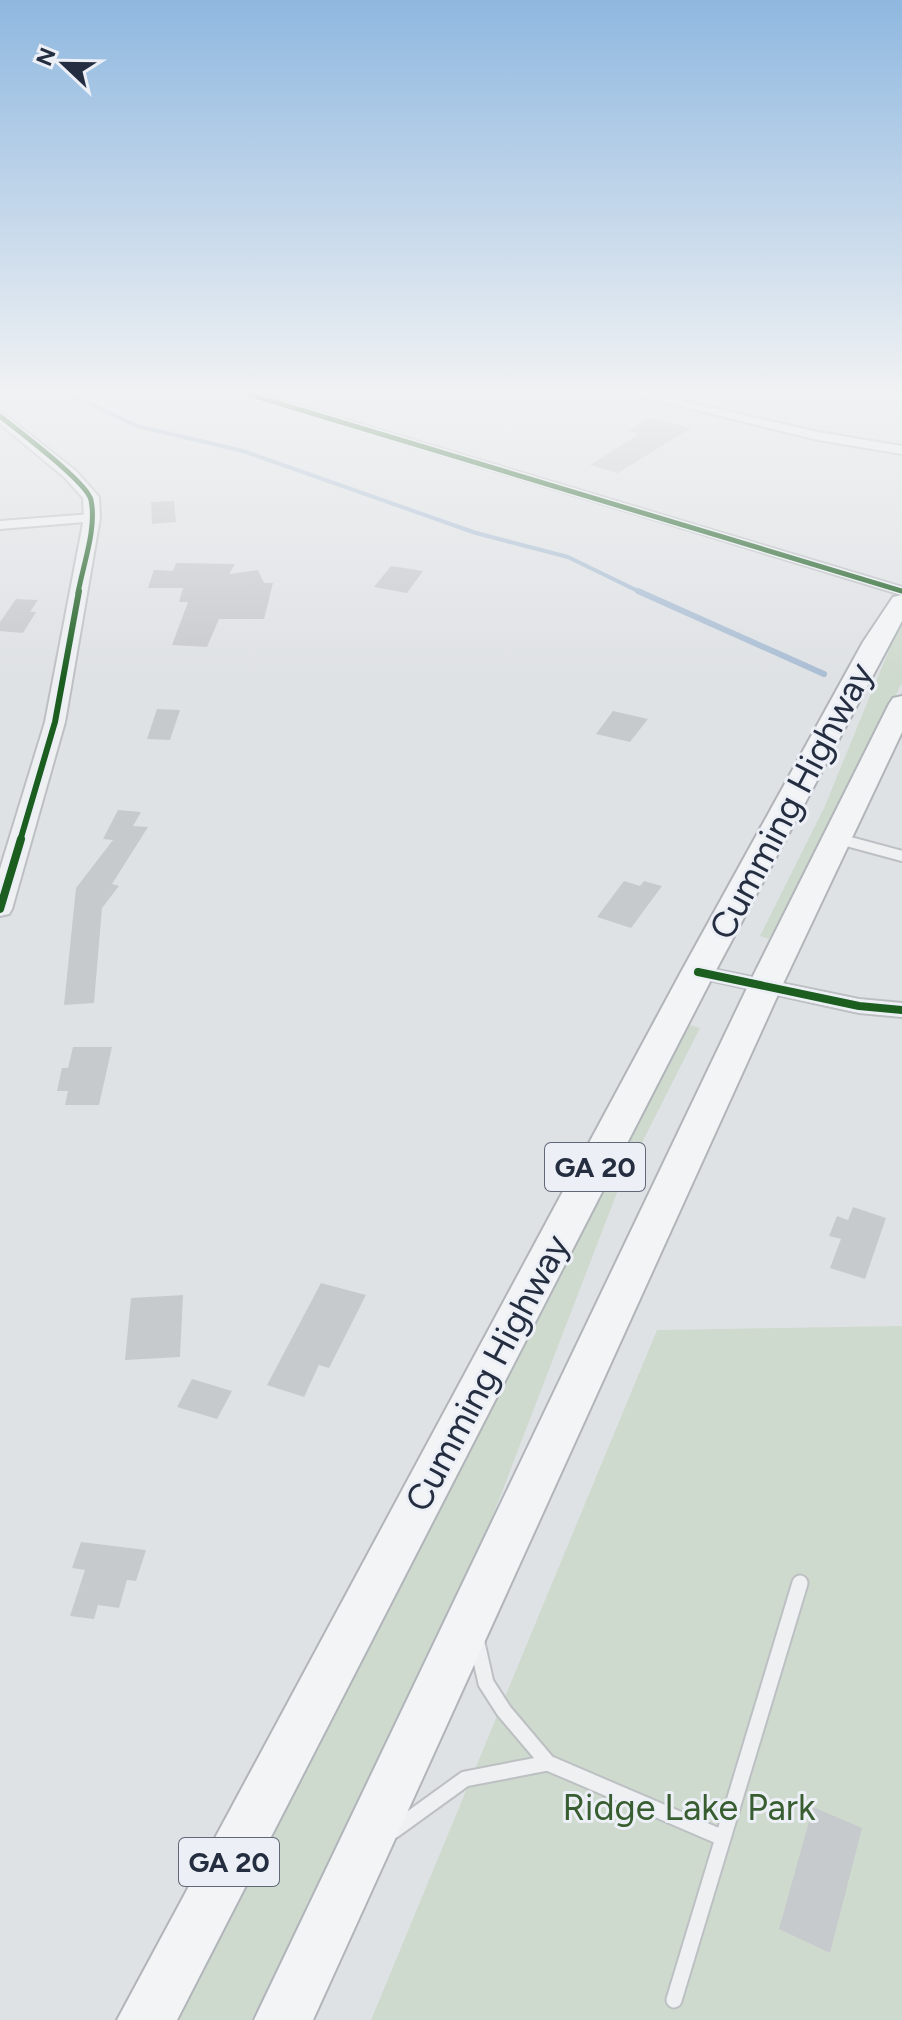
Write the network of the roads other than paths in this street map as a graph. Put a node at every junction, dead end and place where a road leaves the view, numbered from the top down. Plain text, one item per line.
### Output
1 (83, 488) edge
2 (561, 488) edge
3 (92, 518) junction
4 (0, 525) edge
5 (902, 591) edge
6 (902, 602) edge
7 (902, 704) edge
8 (837, 838) junction
9 (902, 856) edge
10 (0, 907) edge
11 (698, 972) junction
12 (764, 988) junction
13 (902, 1010) edge
14 (800, 1583) dead end
15 (472, 1615) junction
16 (548, 1763) junction
17 (723, 1838) junction
18 (359, 1857) junction
19 (674, 2000) dead end
20 (144, 2010) edge
21 (283, 2020) edge

1 - 3 street
2 - 5 street
3 - 4 street
3 - 10 street
6 - 11 highway, Cumming Highway / GA 20
7 - 8 highway, Cumming Highway / GA 20
8 - 9 lane
8 - 12 highway, Cumming Highway / GA 20
11 - 12 street
11 - 20 highway, Cumming Highway / GA 20
12 - 13 street
12 - 15 highway, Cumming Highway / GA 20
14 - 17 lane
15 - 16 lane
15 - 18 highway, Cumming Highway / GA 20
16 - 17 lane
16 - 18 lane
17 - 19 lane
18 - 21 highway, Cumming Highway / GA 20

